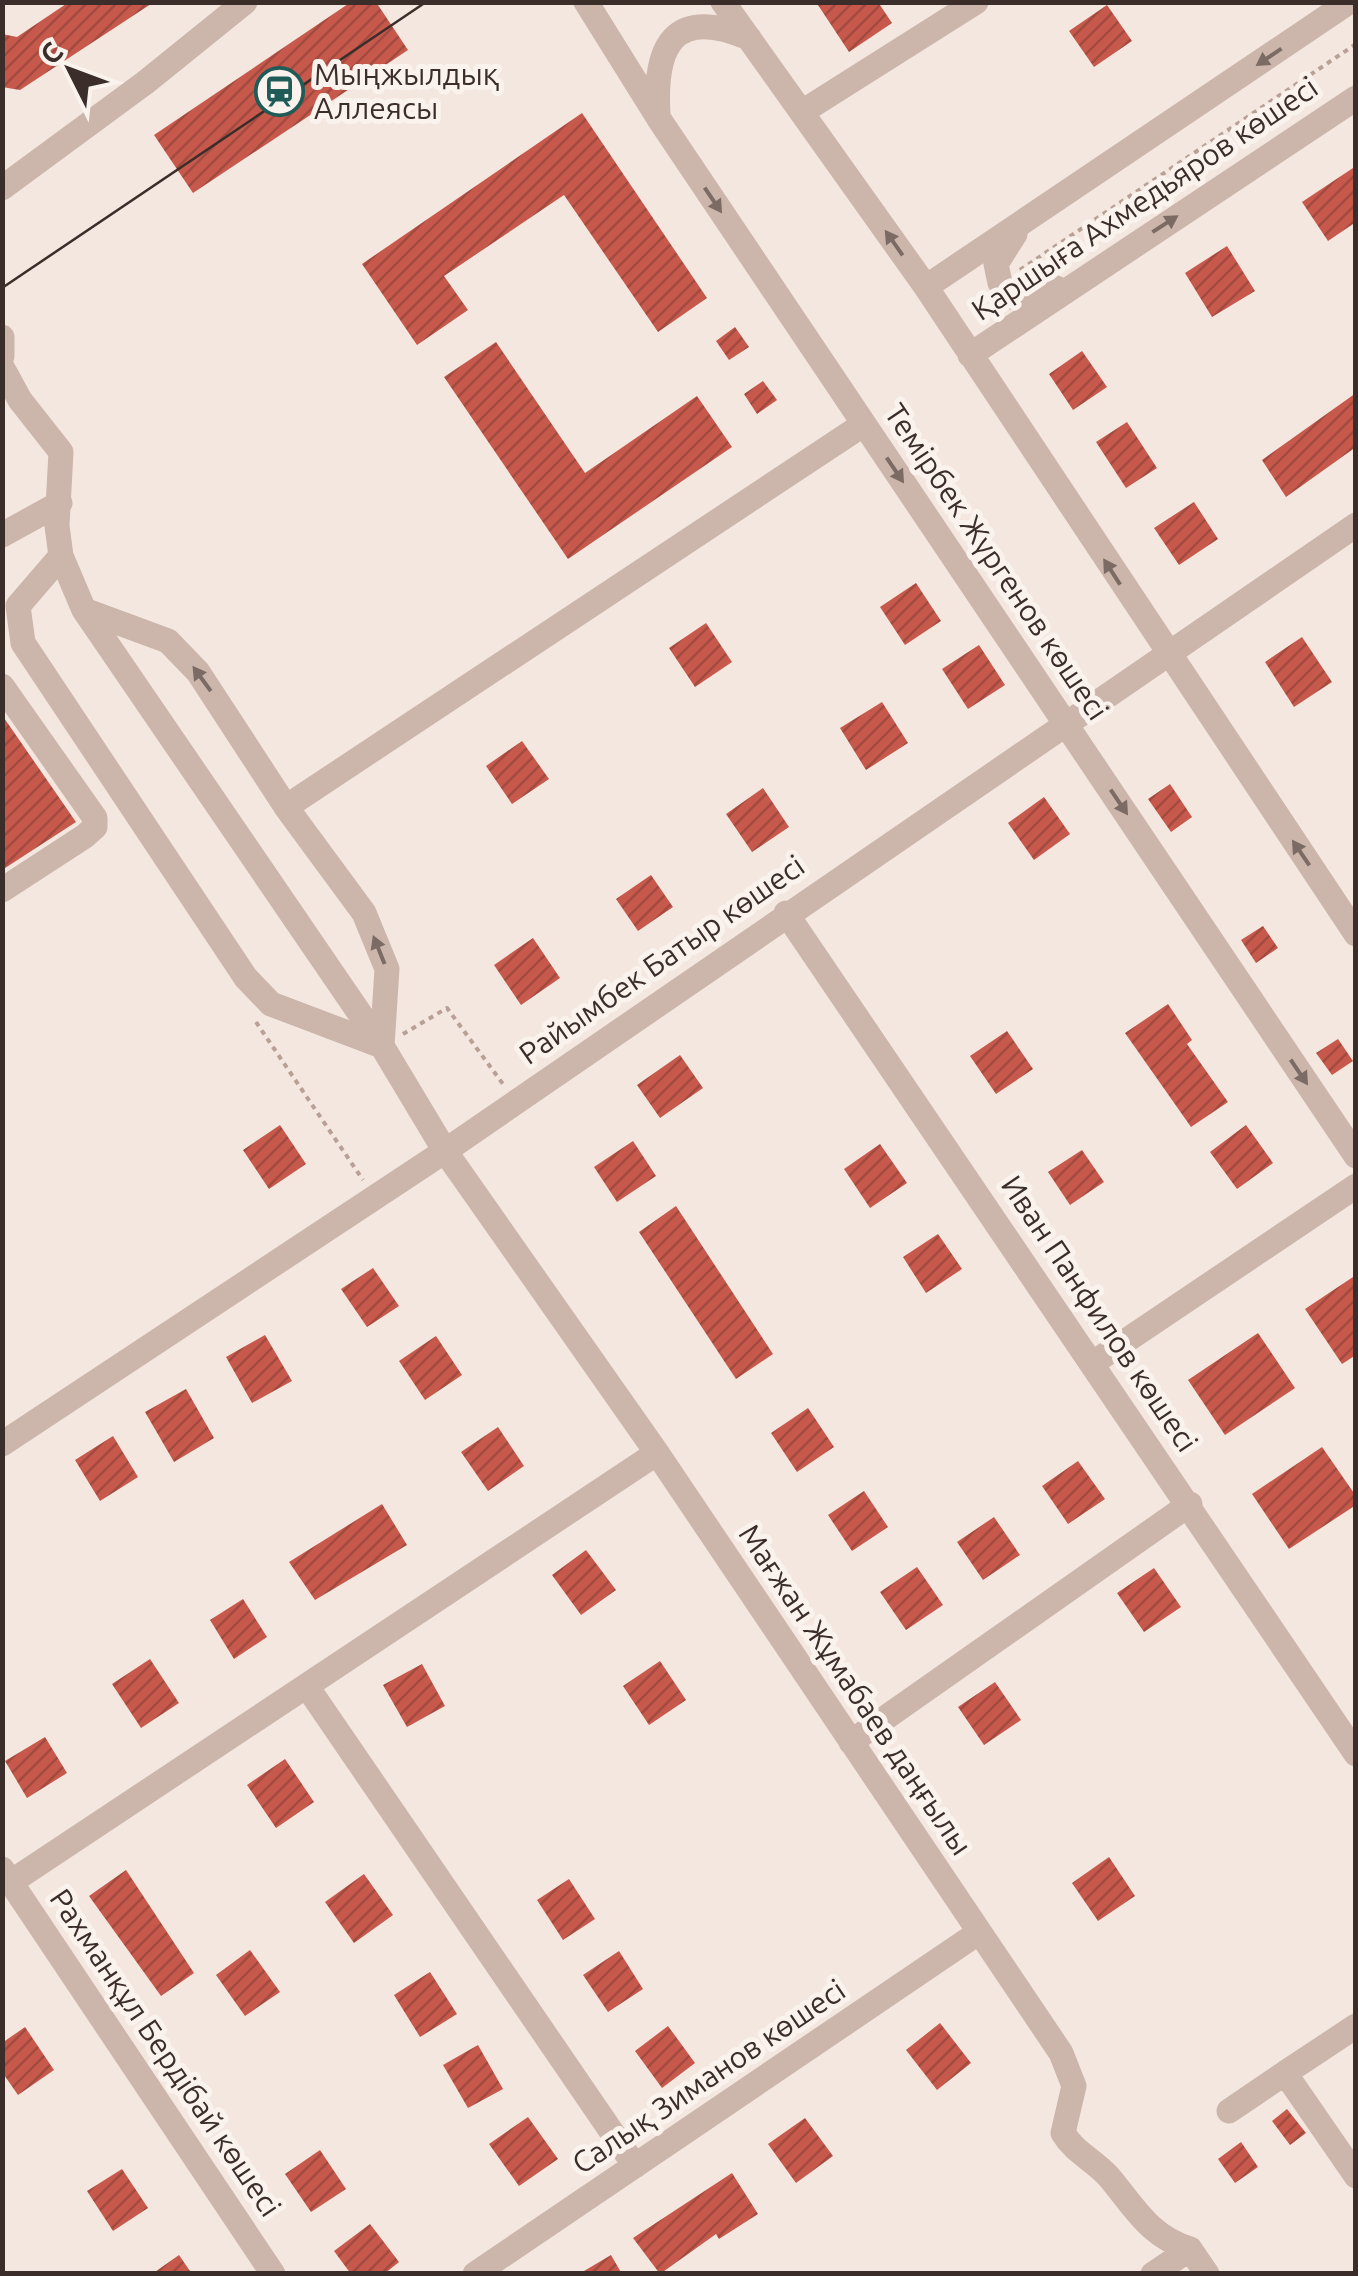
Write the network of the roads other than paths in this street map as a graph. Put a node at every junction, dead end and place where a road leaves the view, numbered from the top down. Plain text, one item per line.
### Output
1 (245, 2) edge
2 (586, 2) edge
3 (723, 2) edge
4 (976, 2) edge
5 (1349, 2) edge
6 (749, 38) junction
7 (1356, 98) edge
8 (802, 112) junction
9 (658, 120) junction
10 (2, 188) edge
11 (1029, 219) junction
12 (1084, 278) junction
13 (926, 288) junction
14 (2, 337) edge
15 (2, 356) edge
16 (970, 356) junction
17 (2, 366) edge
18 (864, 424) junction
19 (60, 504) junction
20 (1356, 525) edge
21 (2, 535) edge
22 (61, 556) junction
23 (84, 610) junction
24 (1165, 654) junction
25 (2, 686) edge
26 (61, 700) junction
27 (26, 720) junction
28 (1065, 721) junction
29 (286, 807) junction
30 (2, 890) edge
31 (786, 913) junction
32 (1356, 934) edge
33 (382, 1046) junction
34 (445, 1151) junction
35 (1356, 1156) edge
36 (1356, 1186) edge
37 (1093, 1363) junction
38 (2, 1444) edge
39 (657, 1453) junction
40 (1190, 1504) junction
41 (308, 1688) junction
42 (851, 1742) junction
43 (1356, 1754) edge
44 (7, 1875) edge
45 (978, 1933) junction
46 (1356, 2026) edge
47 (1285, 2073) junction
48 (1230, 2111) dead end
49 (634, 2166) junction
50 (1356, 2176) edge
51 (1190, 2249) junction
52 (273, 2274) edge
53 (475, 2274) edge
54 (1153, 2274) edge
55 (1207, 2274) edge

1 - 10 street
2 - 9 street, Темірбек Жүргенов көшесі
3 - 6 street
4 - 8 street
5 -> 11 street, Қаршыға Ахмедьяров көшесі
6 - 8 street
6 - 9 street
12 -> 7 street, Қаршыға Ахмедьяров көшесі
13 -> 8 street
9 -> 18 street, Темірбек Жүргенов көшесі
11 - 12 street
11 - 13 street, Қаршыға Ахмедьяров көшесі
12 - 16 street, Қаршыға Ахмедьяров көшесі
13 - 16 street
14 - 15 street
24 -> 16 street
17 - 19 street
18 -> 28 street, Темірбек Жүргенов көшесі
18 - 29 street
19 - 21 street
19 - 22 street
20 - 24 street, Райымбек Батыр көшесі
22 - 23 street, Мағжан Жұмабаев даңғылы
22 - 26 street
29 -> 23 street
23 - 33 street, Мағжан Жұмабаев даңғылы
24 - 28 street, Райымбек Батыр көшесі
32 -> 24 street
25 - 27 street
26 - 27 street
26 - 33 street
27 - 30 street
28 - 31 street, Райымбек Батыр көшесі
28 -> 35 street, Темірбек Жүргенов көшесі
33 -> 29 street
31 - 34 street, Райымбек Батыр көшесі
31 - 37 street, Иван Панфилов көшесі
33 - 34 street, Мағжан Жұмабаев даңғылы
34 - 38 street, Райымбек Батыр көшесі
34 - 39 street, Мағжан Жұмабаев даңғылы
36 - 37 street
37 - 40 street, Иван Панфилов көшесі
39 - 41 street
39 - 42 street, Мағжан Жұмабаев даңғылы
40 - 42 street
40 - 43 street, Иван Панфилов көшесі
41 - 44 street
41 - 49 street
42 - 45 street, Мағжан Жұмабаев даңғылы
44 - 52 street, Рахманқұл Бердібай көшесі
45 - 49 street, Салық Зиманов көшесі
45 - 51 street, Мағжан Жұмабаев даңғылы
46 - 47 street
47 - 48 street
47 - 50 street
49 - 53 street, Салық Зиманов көшесі
51 - 54 street
51 - 55 street

